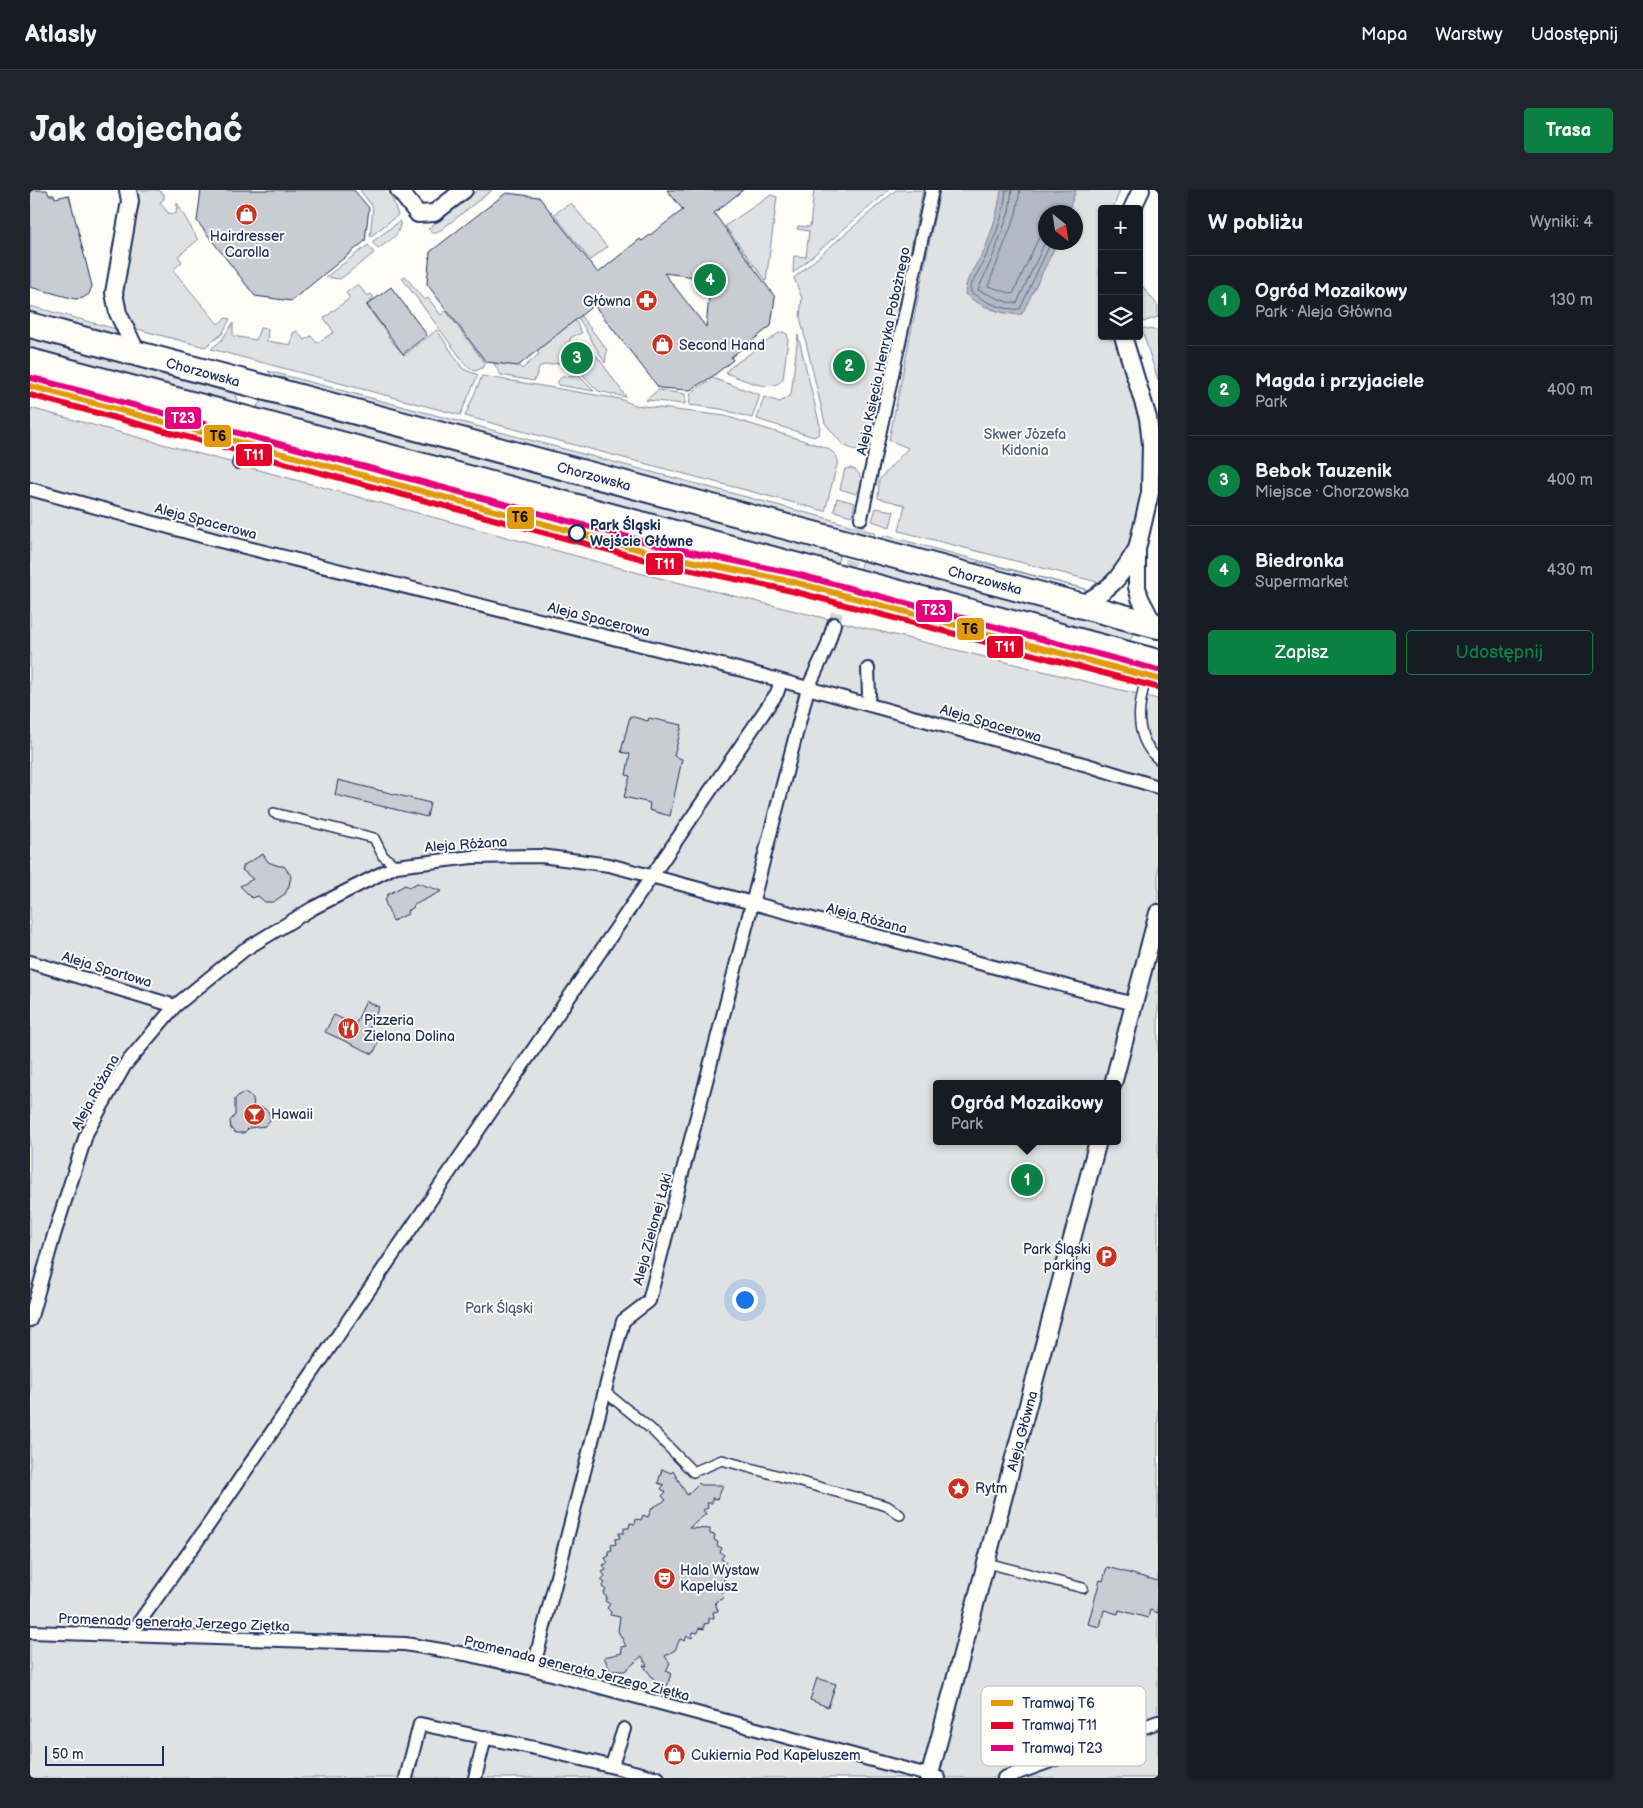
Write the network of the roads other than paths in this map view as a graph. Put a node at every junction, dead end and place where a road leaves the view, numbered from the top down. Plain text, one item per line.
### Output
1 (128, 190) edge
2 (399, 190) edge
3 (464, 190) edge
4 (932, 190) edge
5 (1141, 190) edge
6 (1134, 205) edge
7 (30, 325) edge
8 (1124, 340) edge
9 (138, 354) junction
10 (30, 361) edge
11 (251, 385) junction
12 (244, 419) junction
13 (237, 464) dead end
14 (30, 489) edge
15 (861, 518) tunnel mouth
16 (1137, 549) junction
17 (1082, 606) junction
18 (834, 624) tunnel mouth
19 (1156, 626) edge
20 (1152, 660) edge
21 (868, 669) dead end
22 (780, 681) junction
23 (808, 688) junction
24 (867, 704) junction
25 (1158, 760) edge
26 (1158, 787) edge
27 (274, 814) dead end
28 (396, 866) junction
29 (652, 876) junction
30 (753, 902) junction
31 (1158, 913) edge
32 (30, 962) edge
33 (1134, 1004) junction
34 (175, 1006) junction
35 (1114, 1080) edge
36 (1097, 1145) edge
37 (30, 1320) edge
38 (604, 1391) junction
39 (900, 1515) dead end
40 (987, 1563) junction
41 (1083, 1588) dead end
42 (30, 1632) edge
43 (130, 1635) junction
44 (533, 1669) junction
45 (1158, 1722) edge
46 (1146, 1726) edge
47 (624, 1728) dead end
48 (485, 1737) junction
49 (612, 1765) junction
50 (1037, 1766) edge
51 (410, 1777) edge
52 (933, 1777) edge
53 (475, 1778) edge
54 (658, 1778) edge
55 (1004, 1778) edge

1 - 9 street
2 - 3 street
4 - 15 street, Aleja Księcia Henryka Pobożnego
5 - 6 street
7 - 9 main road, Chorzowska
8 - 16 street
9 - 11 main road, Chorzowska
10 - 12 main road
11 - 12 main road
11 - 17 main road, Chorzowska
12 - 13 lane
12 - 20 main road
14 - 22 street, Aleja Spacerowa
16 - 17 street
16 - 19 street
17 - 19 main road, Chorzowska
18 - 23 street, Aleja Zielonej Łąki
19 - 20 main road
20 - 25 lane
21 - 24 street
22 - 23 street, Aleja Spacerowa
22 - 29 street
23 - 24 street, Aleja Spacerowa
23 - 30 street, Aleja Zielonej Łąki
24 - 26 street, Aleja Spacerowa
27 - 28 lane
28 - 29 street, Aleja Różana
28 - 34 street, Aleja Różana
29 - 30 street, Aleja Różana
29 - 43 street
30 - 33 street, Aleja Różana
30 - 38 street, Aleja Zielonej Łąki
31 - 33 street
32 - 34 street, Aleja Sportowa
33 - 35 street
34 - 37 street, Aleja Różana
36 - 40 street, Aleja Główna
38 - 39 lane
38 - 44 street, Aleja Zielonej Łąki
40 - 41 lane
40 - 52 street, Aleja Główna
42 - 43 street, Promenada generała Jerzego Ziętka
43 - 44 street, Promenada generała Jerzego Ziętka
44 - 52 street, Promenada generała Jerzego Ziętka
45 - 46 street
47 - 49 street
48 - 49 street
48 - 51 street
48 - 53 street
49 - 54 street
50 - 55 street

